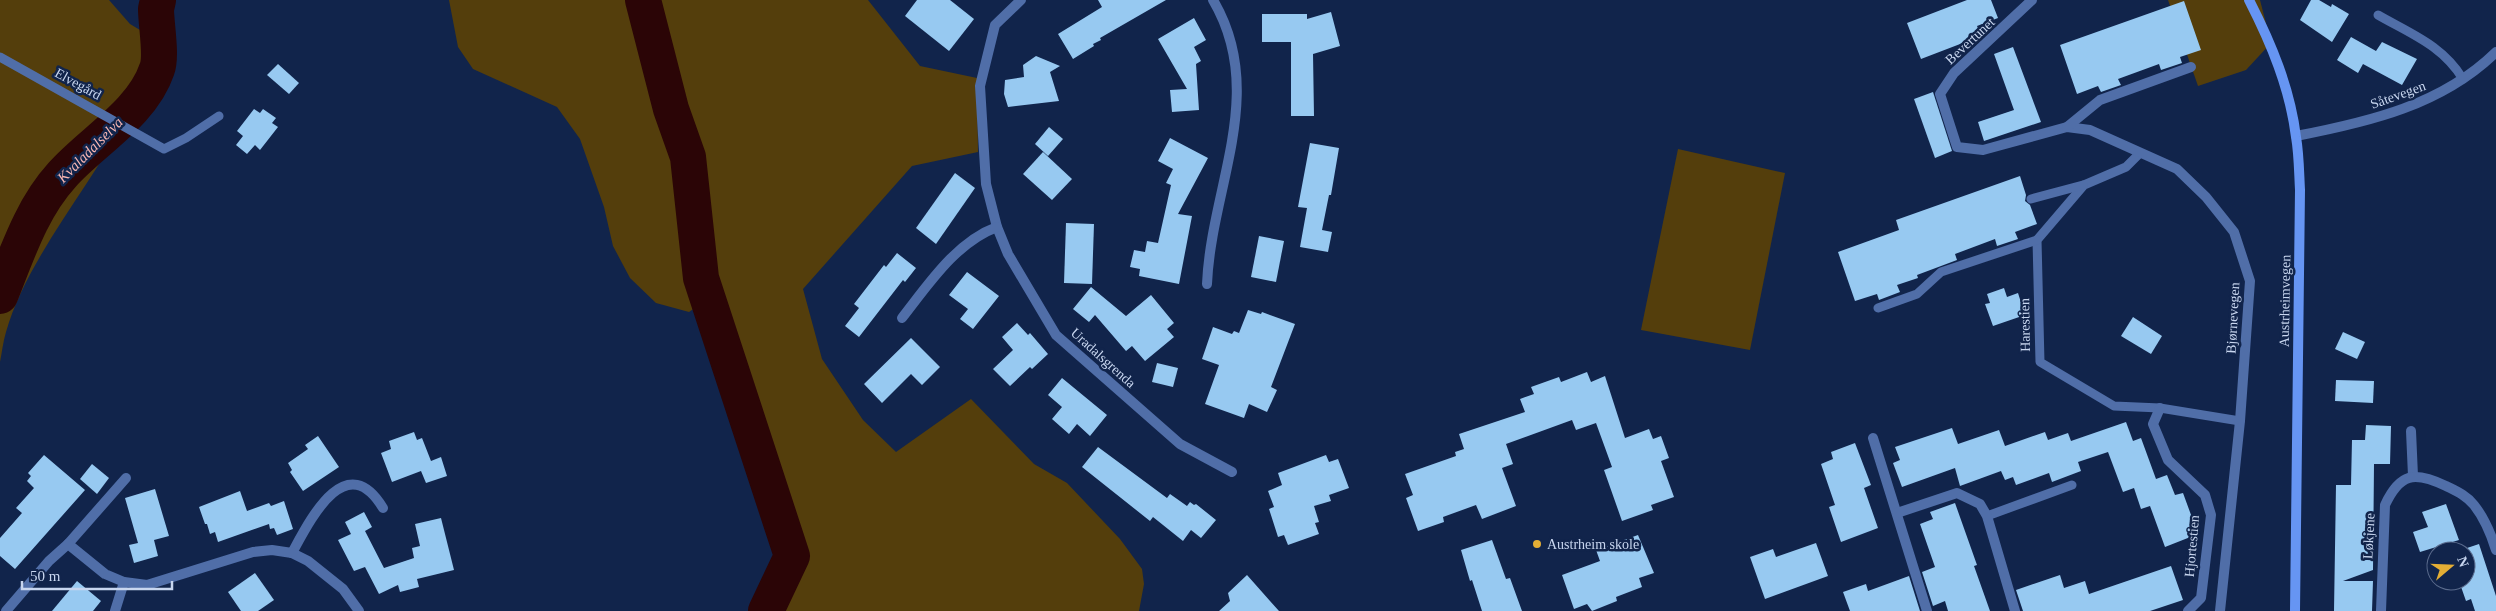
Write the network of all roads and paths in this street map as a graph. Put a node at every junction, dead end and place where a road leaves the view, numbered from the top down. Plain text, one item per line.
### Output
1 (1021, 0) edge
2 (1213, 0) edge
3 (2032, 0) edge
4 (2249, 0) edge
5 (2378, 14) dead end
6 (2496, 52) edge
7 (0, 57) edge
8 (2191, 67) dead end
9 (2463, 79) junction
10 (1949, 81) joint
11 (219, 116) dead end
12 (2067, 127) junction
13 (2296, 136) junction
14 (2139, 154) junction
15 (2084, 185) junction
16 (2031, 199) dead end
17 (997, 227) junction
18 (2037, 240) junction
19 (1207, 284) dead end
20 (1878, 308) dead end
21 (902, 318) dead end
22 (2160, 408) junction
23 (2240, 422) junction
24 (2411, 431) dead end
25 (1873, 438) dead end
26 (1232, 472) dead end
27 (2413, 476) junction
28 (126, 478) dead end
29 (2072, 485) dead end
30 (384, 508) dead end
31 (1897, 513) junction
32 (1987, 516) junction
33 (68, 544) junction
34 (2496, 550) edge
35 (292, 553) junction
36 (124, 582) junction
37 (6, 611) edge
38 (115, 611) edge
39 (358, 611) edge
40 (1927, 611) edge
41 (2015, 611) edge
42 (2188, 611) edge
43 (2220, 611) edge
44 (2295, 611) edge
45 (2381, 611) edge

1 - 17 street, Uradalsgrenda
2 - 19 street
3 - 10 street, Bevertunet
4 - 13 main road, Austrheimvegen
5 - 9 lane
6 - 9 street, Såtevegen
7 - 11 lane, Elvegård
8 - 12 street, Bjørnevegen
9 - 13 street, Såtevegen
10 - 12 street, Bjørnevegen
12 - 14 street, Bjørnevegen
13 - 44 main road, Austrheimvegen
14 - 15 lane
14 - 23 street, Bjørnevegen
15 - 16 lane
15 - 18 lane
17 - 21 street
17 - 26 street, Uradalsgrenda
18 - 20 lane
18 - 22 lane, Harestien
22 - 23 lane, Harestien
22 - 42 street, Hjortestien
23 - 43 street, Bjørnevegen
24 - 27 street
25 - 31 street
27 - 34 street
27 - 45 street, Løkjene
28 - 33 street
29 - 32 lane
30 - 35 street
31 - 32 street
31 - 40 street
32 - 41 street
33 - 36 street
33 - 37 street
35 - 36 street
35 - 39 street
36 - 38 street

